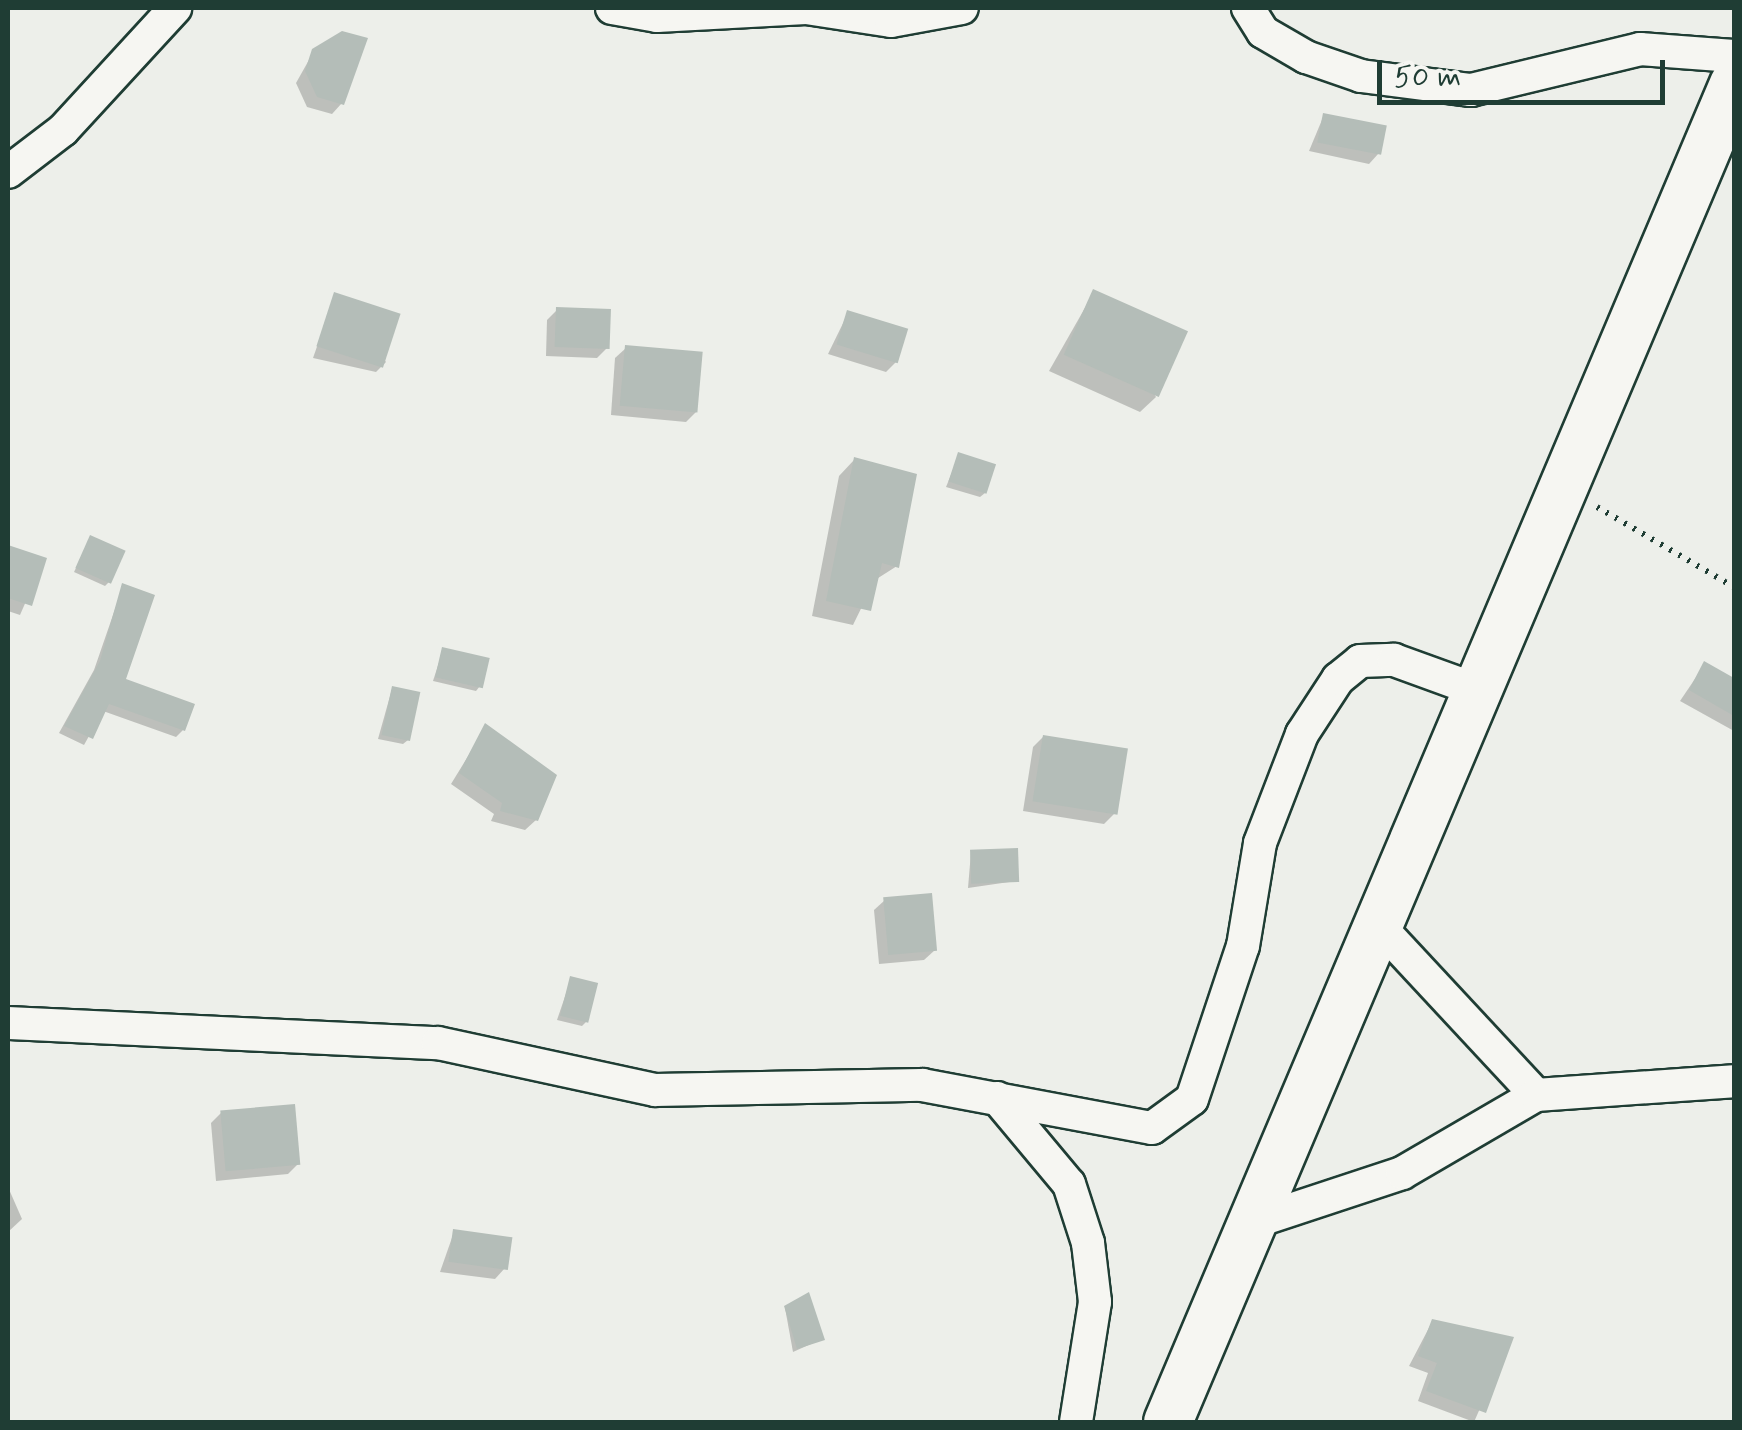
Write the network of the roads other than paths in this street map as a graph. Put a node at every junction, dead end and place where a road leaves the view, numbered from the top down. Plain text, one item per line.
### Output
1 (175, 8) edge
2 (612, 8) edge
3 (962, 8) edge
4 (1248, 8) edge
5 (1734, 56) edge
6 (1734, 84) edge
7 (8, 172) edge
8 (1474, 689) junction
9 (1380, 927) junction
10 (8, 1022) edge
11 (1734, 1081) edge
12 (1536, 1096) junction
13 (997, 1098) junction
14 (1258, 1221) junction
15 (1076, 1422) edge
16 (1168, 1422) edge

1 - 7 street
2 - 3 street
4 - 5 street
6 - 8 street
8 - 9 street
8 - 13 street
9 - 12 street
9 - 14 street
10 - 13 street
11 - 12 street
12 - 14 street
13 - 15 street
14 - 16 street

